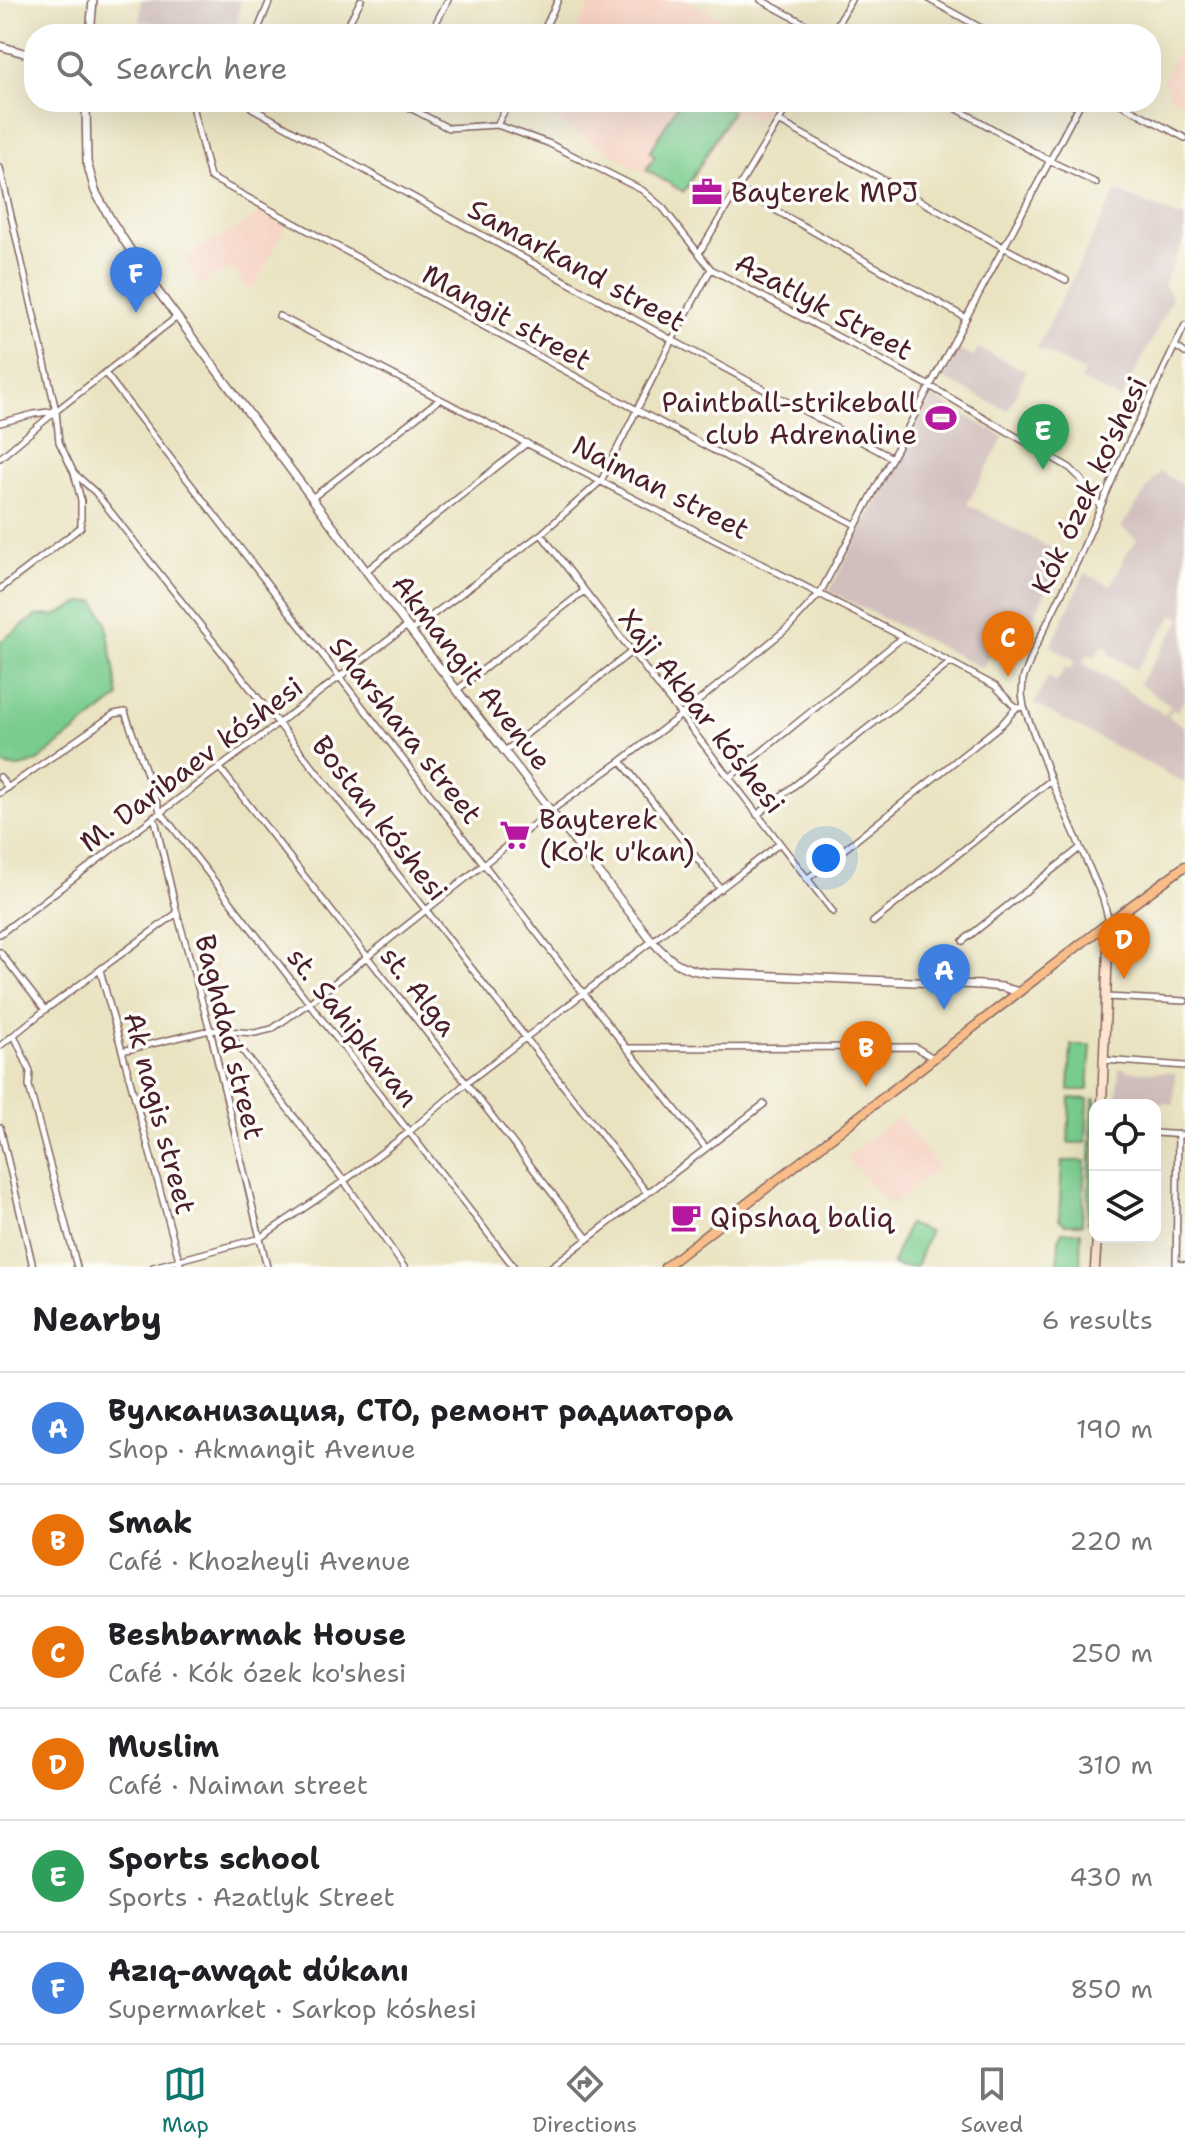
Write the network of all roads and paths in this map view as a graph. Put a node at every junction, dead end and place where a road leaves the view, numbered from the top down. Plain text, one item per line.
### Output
1 (93, 0) edge
2 (270, 0) edge
3 (361, 0) edge
4 (448, 0) edge
5 (558, 0) edge
6 (761, 0) edge
7 (851, 0) edge
8 (930, 0) edge
9 (91, 24) edge
10 (260, 24) edge
11 (348, 24) edge
12 (435, 24) edge
13 (547, 24) edge
14 (805, 24) edge
15 (838, 24) edge
16 (974, 24) edge
17 (0, 46) edge
18 (24, 53) edge
19 (86, 112) edge
20 (194, 112) edge
21 (259, 112) edge
22 (418, 112) edge
23 (504, 112) edge
24 (784, 112) edge
25 (963, 112) edge
26 (1076, 112) edge
27 (1136, 112) edge
28 (779, 121) junction
29 (497, 125) junction
30 (1185, 138) edge
31 (1050, 161) junction
32 (0, 168) edge
33 (1096, 183) dead end
34 (738, 189) junction
35 (1003, 247) junction
36 (699, 253) junction
37 (711, 269) junction
38 (1066, 280) dead end
39 (279, 316) dead end
40 (177, 317) junction
41 (966, 318) junction
42 (1185, 325) edge
43 (672, 340) junction
44 (1175, 346) junction
45 (1185, 353) edge
46 (105, 373) junction
47 (930, 386) junction
48 (440, 399) junction
49 (637, 410) junction
50 (56, 411) junction
51 (0, 423) edge
52 (527, 443) junction
53 (0, 458) edge
54 (892, 458) junction
55 (74, 473) junction
56 (601, 481) junction
57 (312, 498) junction
58 (1100, 506) junction
59 (856, 525) junction
60 (541, 534) junction
61 (366, 571) junction
62 (0, 589) edge
63 (584, 591) junction
64 (820, 593) junction
65 (409, 629) junction
66 (903, 637) junction
67 (631, 652) junction
68 (950, 663) junction
69 (340, 677) junction
70 (457, 690) junction
71 (1024, 707) junction
72 (1016, 708) junction
73 (680, 716) junction
74 (279, 723) junction
75 (505, 751) junction
76 (621, 761) junction
77 (219, 767) junction
78 (0, 777) edge
79 (729, 778) junction
80 (1051, 780) junction
81 (8, 788) junction
82 (0, 793) edge
83 (552, 810) junction
84 (160, 811) junction
85 (757, 815) junction
86 (154, 816) junction
87 (779, 844) junction
88 (1080, 848) junction
89 (484, 865) junction
90 (1185, 866) edge
91 (807, 879) junction
92 (721, 889) junction
93 (426, 910) junction
94 (833, 912) dead end
95 (177, 913) junction
96 (873, 922) dead end
97 (1109, 922) junction
98 (0, 934) edge
99 (652, 941) junction
100 (963, 941) dead end
101 (0, 952) edge
102 (367, 957) junction
103 (100, 970) junction
104 (1019, 992) junction
105 (584, 994) junction
106 (1106, 997) junction
107 (1185, 1001) edge
108 (309, 1003) junction
109 (45, 1010) junction
110 (210, 1030) junction
111 (228, 1032) junction
112 (14, 1035) junction
113 (526, 1038) junction
114 (0, 1046) edge
115 (628, 1048) junction
116 (122, 1051) junction
117 (934, 1059) junction
118 (1104, 1060) junction
119 (1185, 1066) edge
120 (465, 1084) junction
121 (1102, 1099) edge
122 (764, 1104) dead end
123 (0, 1127) edge
124 (409, 1132) junction
125 (1161, 1133) edge
126 (1182, 1134) edge
127 (706, 1148) junction
128 (344, 1181) junction
129 (647, 1193) junction
130 (260, 1238) junction
131 (588, 1239) junction
132 (1097, 1243) edge
133 (180, 1264) edge
134 (1185, 1265) edge
135 (33, 1267) edge
136 (77, 1267) edge
137 (153, 1267) edge
138 (267, 1267) edge
139 (404, 1267) edge
140 (514, 1267) edge
141 (551, 1267) edge
142 (665, 1267) edge
143 (1095, 1267) edge

1 - 9 street
2 - 10 street
3 - 11 street
4 - 12 street
5 - 13 street
6 - 14 street
7 - 15 street
8 - 16 street
17 - 18 street
19 - 40 street, Akmangit Avenue
20 - 49 street, Mangit street
21 - 43 street, Samarkand street
22 - 29 street, Azatlyk Street
23 - 29 street
24 - 28 street
25 - 31 street
26 - 31 street
27 - 30 street
28 - 34 street
28 - 35 street
29 - 36 street, Azatlyk Street
31 - 33 street
31 - 35 street
32 - 50 street
34 - 36 street
34 - 41 street
35 - 38 street
35 - 41 street
36 - 37 street, Azatlyk Street
37 - 43 street, M. Daribaev kóshesi
37 - 47 street, Azatlyk Street
39 - 48 street, Naiman street
40 - 46 street
40 - 57 street, Akmangit Avenue
41 - 47 street
42 - 44 street, Kók ózek ko'shesi
43 - 49 street, M. Daribaev kóshesi
43 - 54 street, Samarkand street
44 - 45 street
44 - 58 street, Kók ózek ko'shesi
46 - 50 street
46 - 69 street, Sharshara street
47 - 54 street
47 - 58 street, Azatlyk Street
48 - 52 street, Naiman street
48 - 57 street
49 - 56 street, M. Daribaev kóshesi
49 - 59 street, Mangit street
50 - 51 street
50 - 53 street
50 - 55 street
52 - 56 street, Naiman street
52 - 61 street
54 - 59 street
55 - 62 street
55 - 74 street, Bostan kóshesi
56 - 60 street, M. Daribaev kóshesi
56 - 64 street, Naiman street
57 - 61 street, Akmangit Avenue
58 - 71 street, Kók ózek ko'shesi
59 - 64 street
60 - 63 street, Xaji Akbar kóshesi
60 - 65 street, M. Daribaev kóshesi
61 - 65 street, Akmangit Avenue
63 - 67 street, Xaji Akbar kóshesi
63 - 70 street
64 - 66 street, Naiman street
64 - 73 street
65 - 69 street, M. Daribaev kóshesi
65 - 70 street, Akmangit Avenue
66 - 68 street, Naiman street
66 - 79 street
67 - 73 street, Xaji Akbar kóshesi
67 - 75 street
68 - 72 street, Naiman street
68 - 85 street
69 - 74 street, M. Daribaev kóshesi
69 - 89 street, Sharshara street
70 - 75 street, Akmangit Avenue
71 - 72 street
71 - 80 street
72 - 91 street
73 - 76 street
73 - 79 street, Xaji Akbar kóshesi
74 - 77 street, M. Daribaev kóshesi
74 - 93 street, Bostan kóshesi
75 - 83 street, Akmangit Avenue
76 - 83 street
76 - 92 street
77 - 84 street, M. Daribaev kóshesi
77 - 102 street, st. Alga
78 - 81 street
79 - 85 street, Xaji Akbar kóshesi
80 - 88 street
80 - 96 street
81 - 82 street
81 - 84 street, st. Sahipkaran
83 - 89 street
83 - 99 street, Akmangit Avenue
84 - 86 street, M. Daribaev kóshesi
84 - 108 street, st. Sahipkaran
85 - 87 street, Xaji Akbar kóshesi
86 - 95 street, Baghdad street
86 - 98 street, M. Daribaev kóshesi
87 - 91 street, Xaji Akbar kóshesi
87 - 92 street
88 - 97 street
88 - 100 street
89 - 93 street
89 - 105 street, Sharshara street
90 - 97 main road
91 - 94 street, Xaji Akbar kóshesi
92 - 99 street
93 - 102 street
93 - 113 street, Bostan kóshesi
95 - 103 street
95 - 110 street, Baghdad street
97 - 104 main road
97 - 106 main road
99 - 104 street, Akmangit Avenue
99 - 105 street
101 - 109 street
102 - 108 street
102 - 120 street, st. Alga
103 - 109 street
103 - 116 street, Ak nagis street
104 - 117 main road
105 - 113 street
105 - 115 street, Sharshara street
106 - 107 street
106 - 118 main road
108 - 111 street
108 - 124 street, st. Sahipkaran
109 - 112 street
110 - 111 street
110 - 116 street
110 - 130 street, Baghdad street
111 - 128 street
112 - 114 street
112 - 136 street
113 - 120 street
113 - 129 street, Bostan kóshesi
115 - 117 street
115 - 127 street, Sharshara street
116 - 133 street, Ak nagis street
117 - 142 main road
118 - 119 street
118 - 121 main road
120 - 124 street
120 - 131 street, st. Alga
122 - 127 street
123 - 135 street
124 - 128 street
124 - 140 street, st. Sahipkaran
125 - 126 street
126 - 134 street
127 - 129 street
128 - 130 street
128 - 139 street
129 - 131 street
130 - 133 street
130 - 138 street, Baghdad street
131 - 141 street
132 - 143 main road
133 - 137 street

